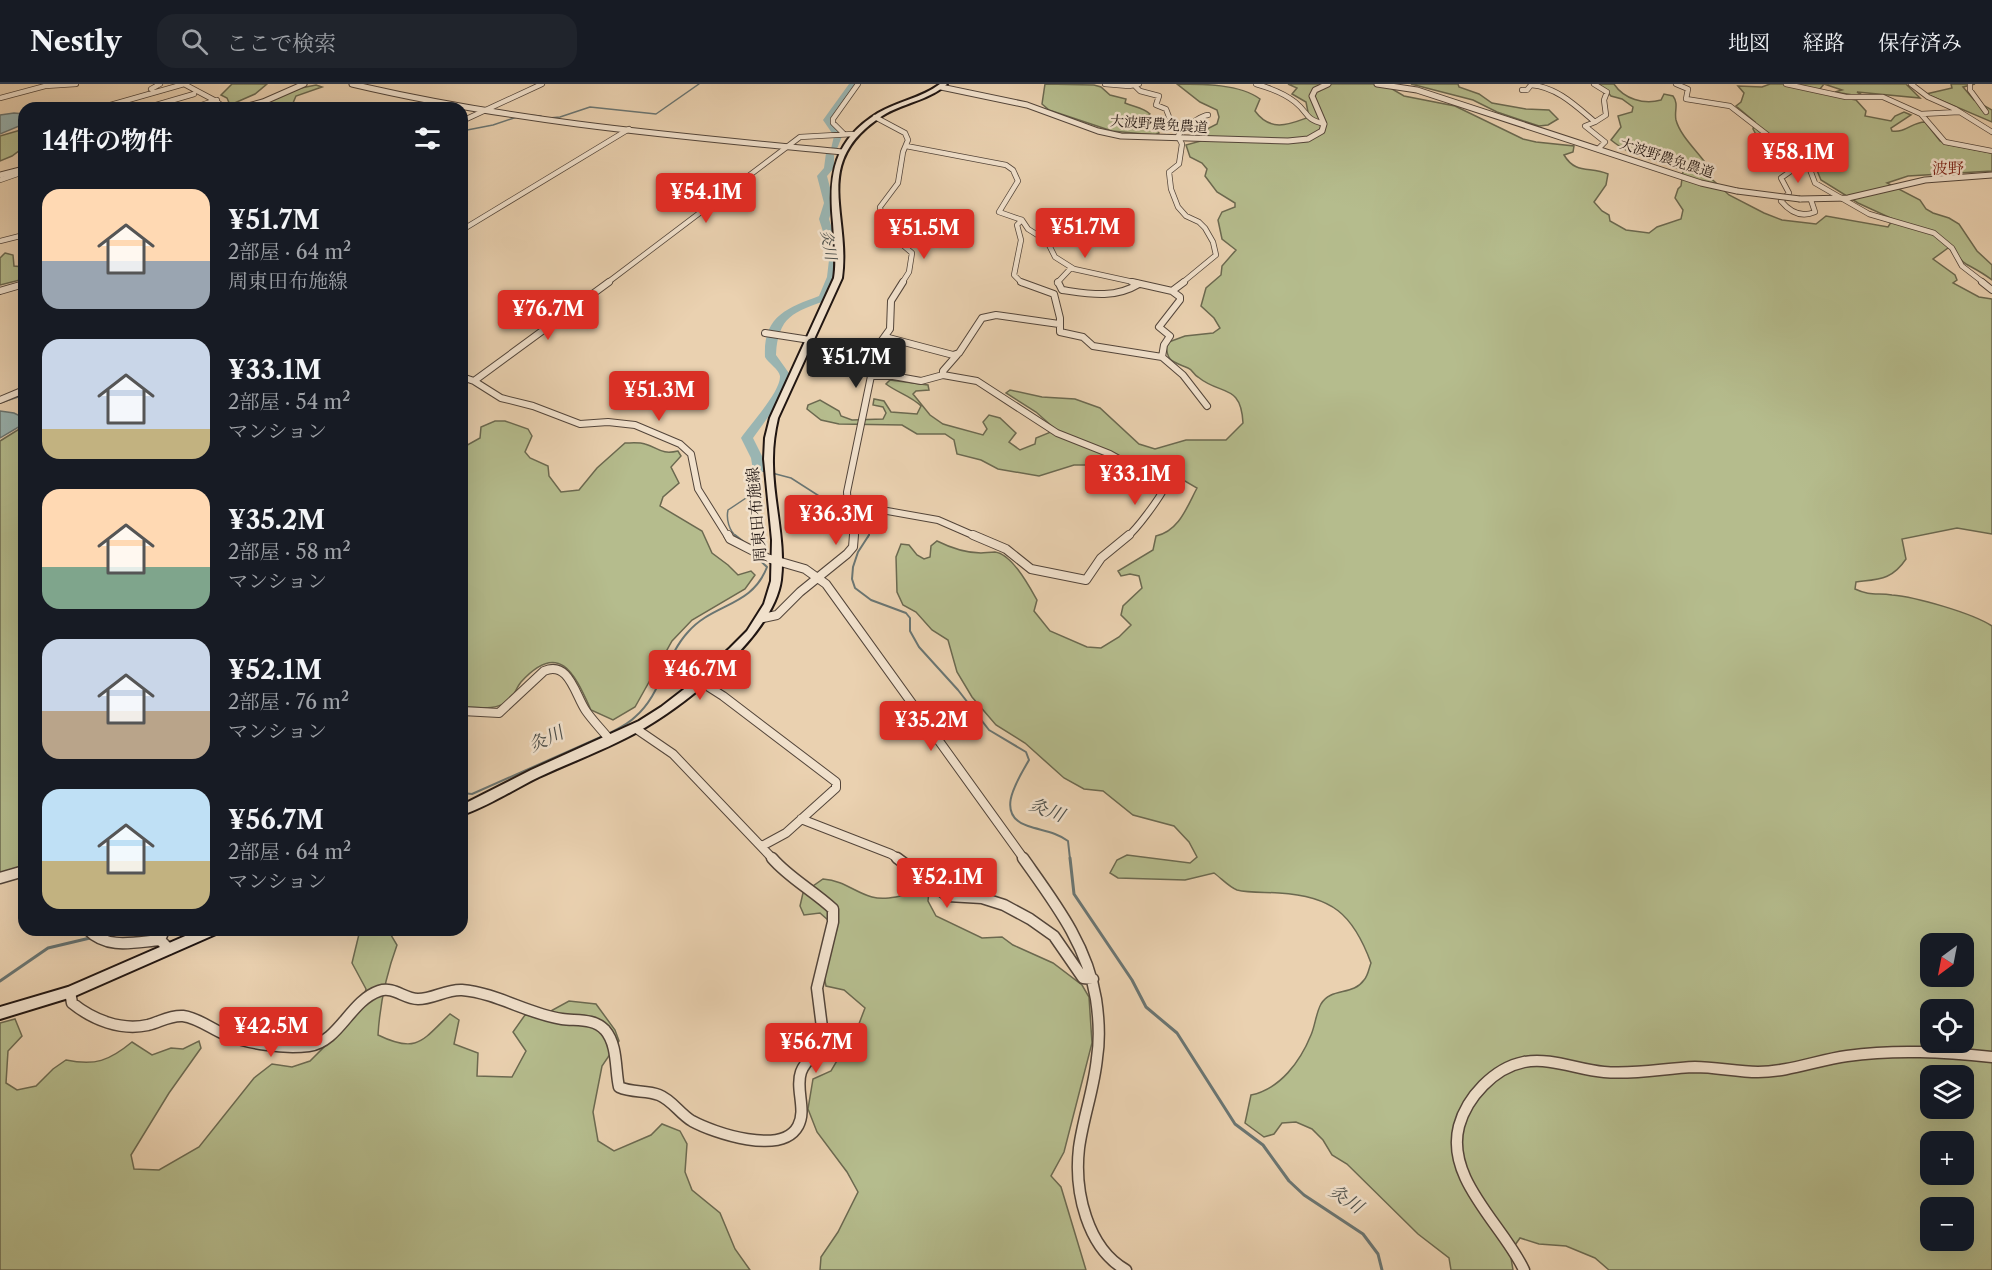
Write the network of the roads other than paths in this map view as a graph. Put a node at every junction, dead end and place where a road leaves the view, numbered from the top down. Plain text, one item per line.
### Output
1 (76, 84) edge
2 (160, 84) edge
3 (304, 84) edge
4 (352, 84) edge
5 (542, 84) edge
6 (858, 84) edge
7 (1105, 84) edge
8 (1256, 84) edge
9 (1328, 84) edge
10 (1377, 84) edge
11 (1594, 84) edge
12 (1676, 84) edge
13 (1786, 84) edge
14 (1911, 84) edge
15 (1970, 84) edge
16 (942, 85) edge
17 (1137, 85) edge
18 (1522, 90) dead end
19 (155, 93) junction
20 (194, 94) junction
21 (0, 98) edge
22 (217, 100) joint
23 (122, 102) edge
24 (167, 102) edge
25 (211, 102) edge
26 (263, 102) edge
27 (437, 102) edge
28 (468, 109) edge
29 (479, 111) junction
30 (1961, 112) junction
31 (1986, 112) dead end
32 (1921, 114) junction
33 (1208, 115) dead end
34 (468, 117) edge
35 (875, 117) junction
36 (1595, 122) junction
37 (1324, 124) junction
38 (1186, 125) junction
39 (629, 129) junction
40 (1992, 132) edge
41 (853, 134) junction
42 (843, 135) junction
43 (1179, 138) junction
44 (906, 146) junction
45 (789, 147) junction
46 (1598, 149) junction
47 (1992, 151) edge
48 (842, 152) junction
49 (1798, 166) dead end
50 (18, 171) edge
51 (18, 172) edge
52 (0, 175) edge
53 (1992, 175) edge
54 (0, 180) edge
55 (1838, 198) junction
56 (1811, 200) junction
57 (1022, 220) junction
58 (468, 226) edge
59 (18, 236) edge
60 (0, 241) edge
61 (1071, 268) junction
62 (1983, 282) junction
63 (1992, 282) edge
64 (1139, 284) junction
65 (18, 286) edge
66 (1992, 290) edge
67 (0, 291) edge
68 (1172, 291) junction
69 (1059, 324) junction
70 (766, 334) dead end
71 (885, 338) junction
72 (810, 340) junction
73 (957, 355) junction
74 (1162, 357) junction
75 (943, 375) junction
76 (872, 376) junction
77 (468, 379) edge
78 (474, 381) junction
79 (18, 392) edge
80 (0, 400) edge
81 (1207, 406) dead end
82 (848, 509) junction
83 (778, 562) junction
84 (818, 577) junction
85 (763, 618) junction
86 (700, 682) junction
87 (468, 712) edge
88 (635, 728) junction
89 (607, 737) junction
90 (468, 807) edge
91 (801, 819) junction
92 (762, 846) junction
93 (18, 873) edge
94 (0, 878) edge
95 (94, 936) edge
96 (164, 936) edge
97 (193, 936) edge
98 (165, 945) junction
99 (1093, 979) junction
100 (70, 992) junction
101 (0, 1013) edge
102 (1992, 1057) edge
103 (1126, 1270) edge
104 (1524, 1270) edge

1 - 21 street
2 - 19 street
3 - 26 street
4 - 27 street
5 - 29 street
6 - 42 street
7 - 17 street
8 - 37 street
9 - 37 street
10 - 46 street, 大波野農免農道
11 - 36 street
12 - 55 street
13 - 32 street
14 - 30 street
15 - 31 street
16 - 35 main road, 周東田布施線
16 - 43 street, 大波野農免農道
17 - 38 street
18 - 36 street
19 - 20 street
19 - 23 street
20 - 22 street
20 - 24 street
22 - 25 street
28 - 29 street
29 - 34 street
29 - 39 street
30 - 32 street
30 - 40 street
32 - 47 street
33 - 38 street
35 - 41 main road, 周東田布施線
35 - 44 street
36 - 46 street
37 - 43 street, 大波野農免農道
38 - 43 street
39 - 45 street
39 - 58 street
41 - 42 street
41 - 48 main road, 周東田布施線
42 - 45 street
43 - 68 street
44 - 57 street
44 - 71 street
45 - 48 street
45 - 78 street
46 - 56 street, 大波野農免農道, bridge
48 - 72 main road, 周東田布施線
49 - 56 street
50 - 52 street
51 - 54 street
53 - 55 street, 大波野農免農道
55 - 56 street, 大波野農免農道
55 - 62 street
57 - 61 street
57 - 69 street
59 - 60 street
61 - 64 street
61 - 64 street
62 - 63 street
62 - 66 street
64 - 68 street
65 - 67 street
68 - 74 street
69 - 73 street
69 - 74 street
70 - 72 street
71 - 73 street
71 - 76 street
72 - 83 main road, 周東田布施線
73 - 75 street
74 - 81 street
75 - 76 street
75 - 82 street
76 - 82 street
77 - 78 street
78 - 83 street
79 - 80 street
82 - 84 street
83 - 84 street
83 - 85 main road, 周東田布施線
84 - 85 street
84 - 99 street
85 - 86 main road, 周東田布施線
86 - 88 main road, 周東田布施線
86 - 91 street
87 - 89 street
88 - 89 main road, 周東田布施線
88 - 92 street
89 - 90 main road, 周東田布施線
91 - 92 street
91 - 99 street
92 - 100 street
93 - 94 street
95 - 98 street
96 - 98 street
97 - 98 main road
98 - 100 main road
99 - 103 street
100 - 101 main road
102 - 104 street

